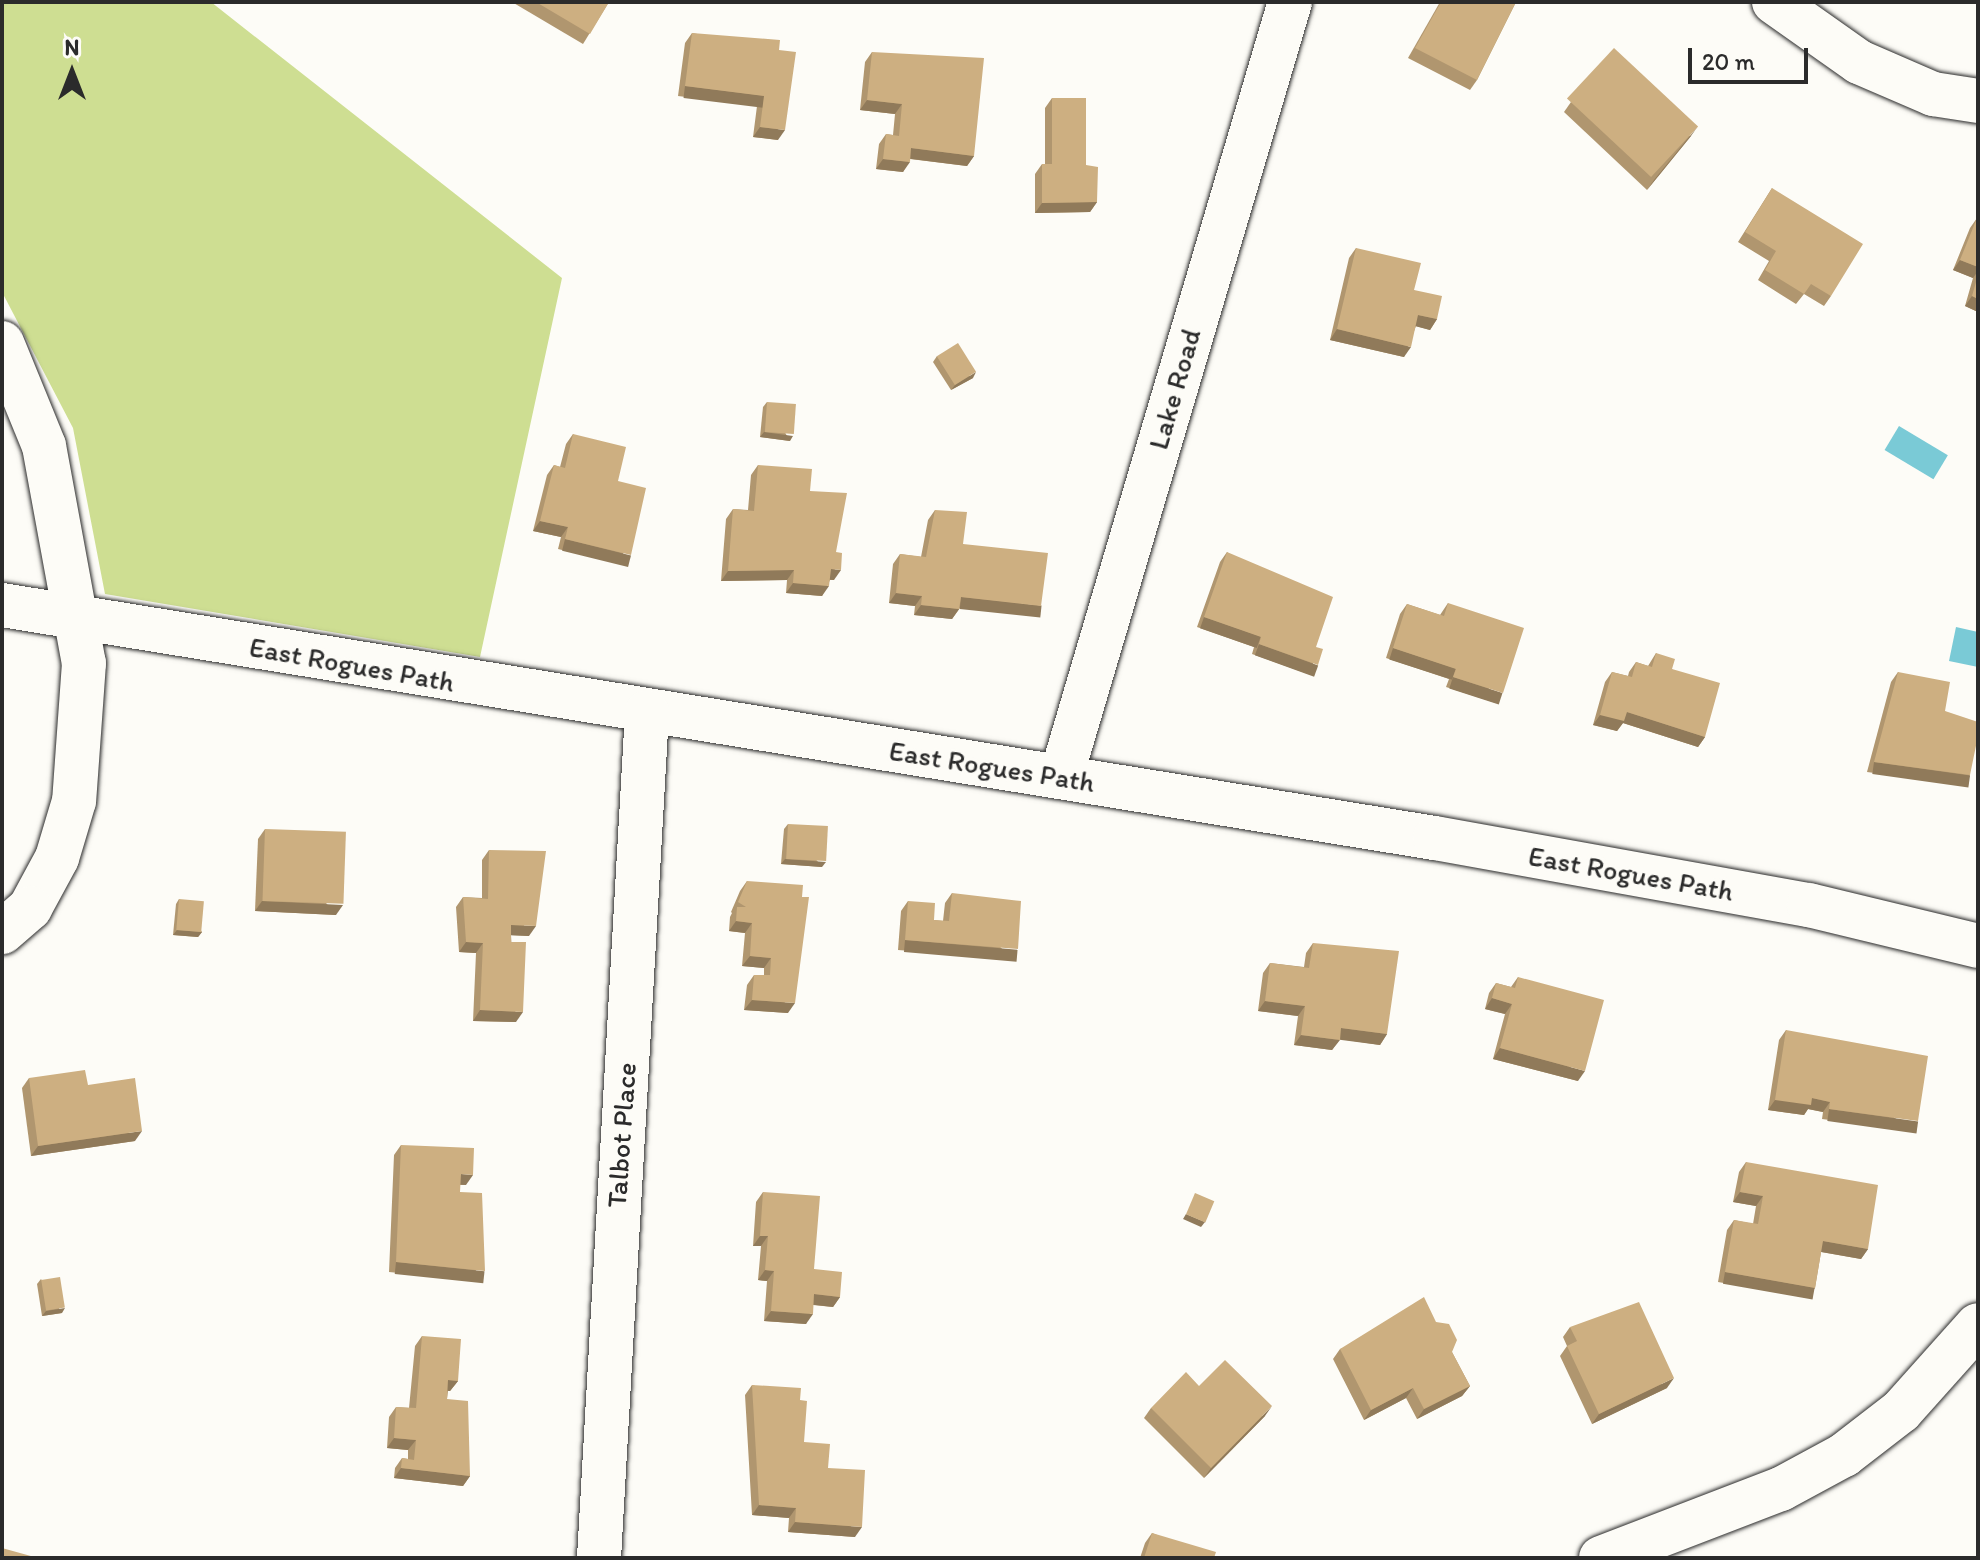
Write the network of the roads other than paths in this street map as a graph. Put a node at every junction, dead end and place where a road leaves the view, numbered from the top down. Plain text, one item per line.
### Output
1 (1774, 2) edge
2 (1278, 5) edge
3 (1978, 101) edge
4 (2, 343) edge
5 (2, 605) edge
6 (76, 616) junction
7 (647, 712) junction
8 (1061, 777) junction
9 (2, 932) edge
10 (1978, 946) edge
11 (1978, 1325) edge
12 (599, 1558) edge
13 (1601, 1558) edge

1 - 3 street
2 - 8 street, Lake Road
4 - 6 street
5 - 6 street, East Rogues Path
6 - 7 street, East Rogues Path
6 - 9 street
7 - 8 street, East Rogues Path
7 - 12 street, Talbot Place
8 - 10 street, East Rogues Path
11 - 13 street

